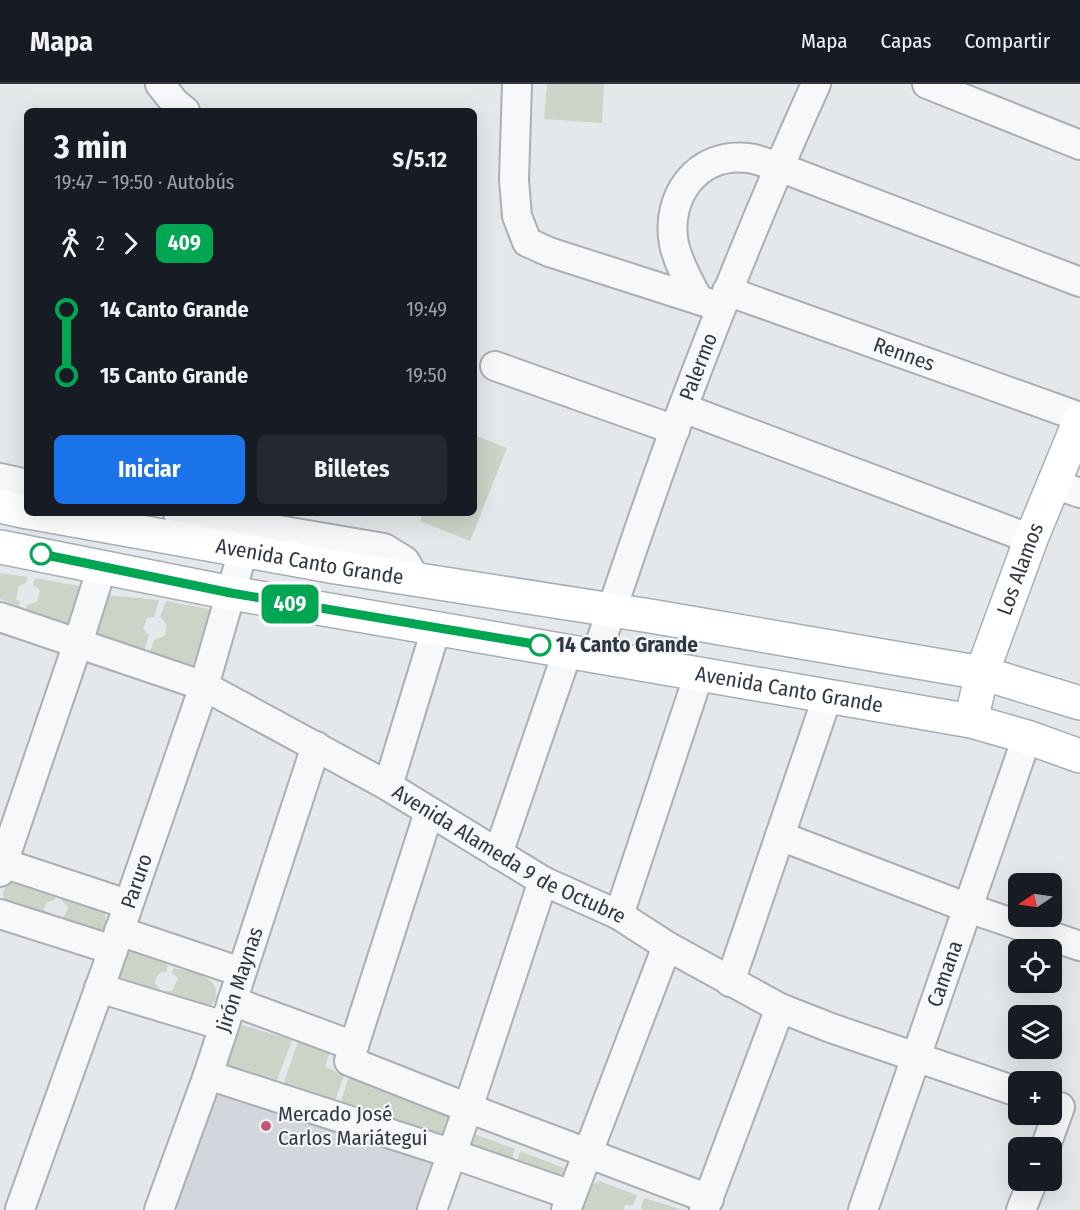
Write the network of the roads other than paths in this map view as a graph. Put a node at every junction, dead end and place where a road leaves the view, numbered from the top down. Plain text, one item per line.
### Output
1 (160, 84) edge
2 (517, 84) edge
3 (816, 84) edge
4 (927, 84) edge
5 (181, 108) edge
6 (1080, 145) edge
7 (779, 167) junction
8 (1080, 282) edge
9 (716, 299) junction
10 (495, 366) dead end
11 (679, 419) junction
12 (1080, 419) edge
13 (0, 478) edge
14 (24, 483) edge
15 (1067, 488) edge
16 (0, 506) edge
17 (24, 511) edge
18 (50, 516) edge
19 (196, 516) edge
20 (1031, 539) junction
21 (0, 547) edge
22 (243, 551) junction
23 (102, 567) junction
24 (416, 580) junction
25 (231, 593) junction
26 (612, 610) junction
27 (0, 617) edge
28 (436, 629) junction
29 (78, 644) junction
30 (582, 652) junction
31 (982, 673) junction
32 (699, 674) junction
33 (204, 687) junction
34 (827, 698) junction
35 (1080, 703) edge
36 (971, 721) junction
37 (1027, 737) junction
38 (316, 746) junction
39 (1080, 756) edge
40 (388, 786) junction
41 (429, 812) junction
42 (780, 836) junction
43 (498, 854) junction
44 (1, 866) edge
45 (543, 881) junction
46 (127, 904) junction
47 (968, 908) junction
48 (0, 914) edge
49 (619, 915) junction
50 (116, 940) junction
51 (667, 946) junction
52 (1080, 946) edge
53 (241, 972) junction
54 (730, 982) junction
55 (99, 988) junction
56 (780, 1008) junction
57 (228, 1014) junction
58 (354, 1046) junction
59 (918, 1056) junction
60 (208, 1075) junction
61 (1008, 1088) edge
62 (468, 1108) junction
63 (1064, 1108) edge
64 (1050, 1137) edge
65 (588, 1153) junction
66 (453, 1154) junction
67 (1028, 1191) edge
68 (568, 1203) edge
69 (706, 1204) edge
70 (14, 1207) edge
71 (159, 1210) edge
72 (432, 1210) edge
73 (863, 1210) edge
74 (1021, 1210) edge

1 - 5 street
2 - 9 street, Rennes
3 - 7 street, Palermo
4 - 6 street
7 - 8 street
7 - 9 street, Palermo
7 - 9 street
9 - 11 street, Palermo
9 - 12 street, Rennes
10 - 11 street
11 - 20 street
11 - 26 street, Palermo
12 - 15 main road, Los Alamos
13 - 14 street
15 - 20 main road, Los Alamos
16 - 17 main road
18 - 22 main road, Avenida Canto Grande
19 - 24 street
20 - 31 main road, Los Alamos
21 - 23 main road, Avenida Canto Grande
22 - 24 main road, Avenida Canto Grande
22 - 25 street, Paruro
23 - 25 main road, Avenida Canto Grande
23 - 29 street
24 - 26 main road, Avenida Canto Grande
25 - 28 main road, Avenida Canto Grande
25 - 33 street, Paruro
26 - 30 street, Palermo
26 - 31 main road, Avenida Canto Grande
27 - 29 street, Avenida Alameda 9 de Octubre
28 - 30 main road, Avenida Canto Grande
28 - 40 street
29 - 33 street, Avenida Alameda 9 de Octubre
29 - 44 street
30 - 32 main road, Avenida Canto Grande
30 - 43 street, Palermo
31 - 35 main road, Avenida Canto Grande
31 - 36 main road, Los Alamos
32 - 34 main road, Avenida Canto Grande
32 - 49 street
33 - 38 street, Avenida Alameda 9 de Octubre
33 - 46 street, Paruro
34 - 36 main road, Avenida Canto Grande
34 - 42 street
36 - 37 main road, Avenida Canto Grande
37 - 39 main road, Avenida Canto Grande
37 - 47 street, Camana
38 - 40 street, Avenida Alameda 9 de Octubre
38 - 53 street, Jirón Maynas
40 - 41 street, Avenida Alameda 9 de Octubre
41 - 43 street, Avenida Alameda 9 de Octubre
41 - 58 street
42 - 47 street
42 - 54 street
43 - 45 street, Avenida Alameda 9 de Octubre
44 - 46 street
45 - 49 street, Avenida Alameda 9 de Octubre
45 - 62 street
46 - 50 street, Paruro
47 - 52 street
47 - 59 street, Camana
48 - 50 street
49 - 51 street, Avenida Alameda 9 de Octubre
50 - 53 street
50 - 55 street, Paruro
51 - 54 street, Avenida Alameda 9 de Octubre
51 - 65 street
53 - 57 street, Jirón Maynas
54 - 56 street, Avenida Alameda 9 de Octubre
55 - 57 street
55 - 70 street, Paruro
56 - 59 street, Avenida Alameda 9 de Octubre
56 - 69 street
57 - 58 street
57 - 60 street, Jirón Maynas
58 - 62 street
59 - 61 street, Avenida Alameda 9 de Octubre
59 - 73 street, Camana
60 - 66 street
60 - 71 street, Jirón Maynas
62 - 65 street
62 - 66 street
63 - 64 street
65 - 68 street
65 - 69 street
66 - 68 street
66 - 72 street
67 - 74 street

